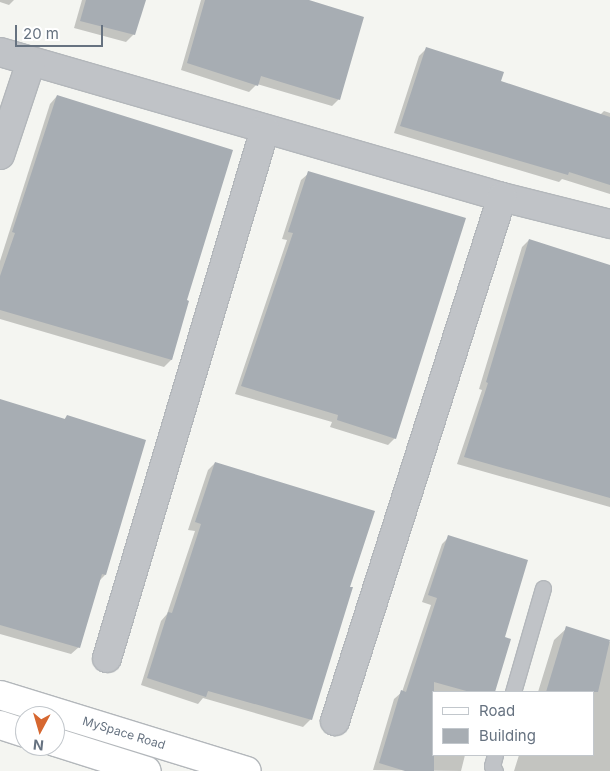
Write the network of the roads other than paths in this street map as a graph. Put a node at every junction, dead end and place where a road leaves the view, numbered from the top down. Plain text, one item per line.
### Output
1 (0, 52) edge
2 (31, 62) junction
3 (265, 129) junction
4 (0, 155) edge
5 (502, 197) junction
6 (610, 224) edge
7 (543, 588) dead end
8 (107, 658) dead end
9 (513, 691) edge
10 (0, 695) edge
11 (335, 721) dead end
12 (0, 725) edge
13 (15, 730) edge
14 (65, 745) edge
15 (495, 756) edge
16 (147, 771) edge
17 (247, 771) edge
18 (495, 771) edge

1 - 2 street
2 - 3 street
2 - 4 street
3 - 5 street
3 - 8 street
5 - 6 street
5 - 11 street
7 - 9 lane
10 - 17 street, MySpace Road
12 - 13 street
14 - 16 street
15 - 18 lane

